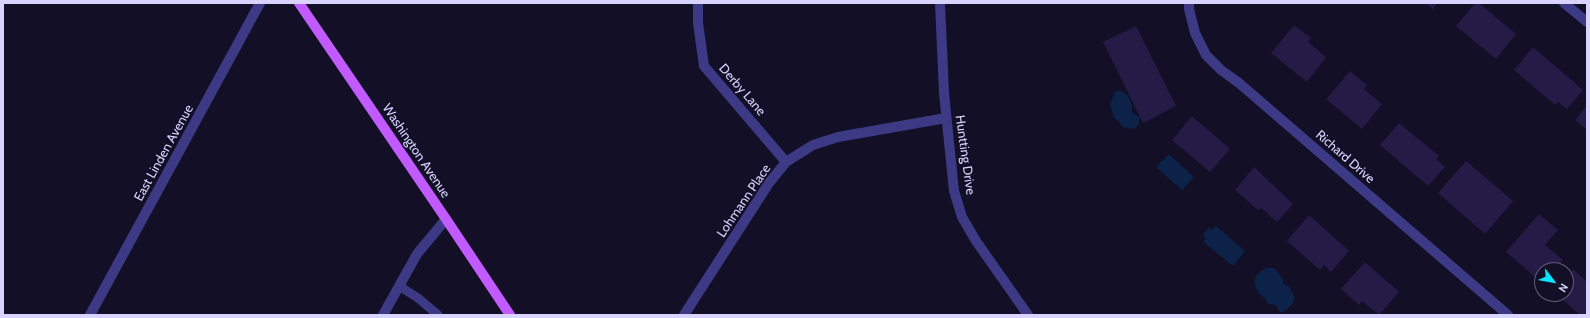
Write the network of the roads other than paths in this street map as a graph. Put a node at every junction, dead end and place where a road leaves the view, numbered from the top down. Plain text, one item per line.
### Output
1 (260, 3) edge
2 (299, 3) edge
3 (698, 3) edge
4 (940, 3) edge
5 (1189, 3) edge
6 (1564, 3) edge
7 (1587, 22) edge
8 (946, 118) junction
9 (786, 162) junction
10 (446, 219) junction
11 (399, 286) junction
12 (90, 315) edge
13 (383, 315) edge
14 (438, 315) edge
15 (510, 315) edge
16 (684, 315) edge
17 (1028, 315) edge
18 (1508, 315) edge

1 - 12 street, East Linden Avenue
2 - 10 main road, Washington Avenue
3 - 9 street, Derby Lane
4 - 8 street, Huntting Drive
5 - 18 street, Richard Drive
6 - 7 street
8 - 9 street, Lohmann Place
8 - 17 street, Huntting Drive
9 - 16 street, Lohmann Place
10 - 11 street
10 - 15 main road, Washington Avenue
11 - 13 street
11 - 14 lane

